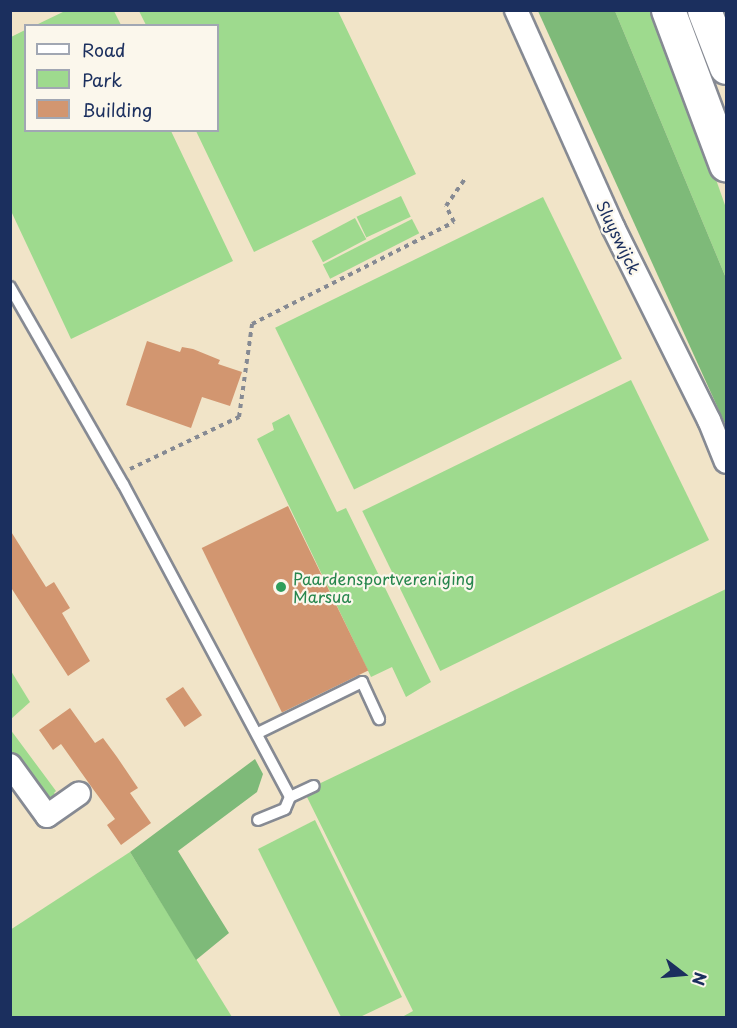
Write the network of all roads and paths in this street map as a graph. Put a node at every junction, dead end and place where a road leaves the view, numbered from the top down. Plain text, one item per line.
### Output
1 (516, 10) edge
2 (668, 10) edge
3 (704, 10) edge
4 (726, 67) edge
5 (726, 165) edge
6 (465, 179) dead end
7 (10, 287) edge
8 (726, 462) edge
9 (118, 475) junction
10 (378, 719) dead end
11 (258, 733) junction
12 (10, 765) edge
13 (314, 786) dead end
14 (78, 794) dead end
15 (290, 797) junction
16 (258, 820) dead end

1 - 8 street, Sluyswijck
2 - 5 main road
3 - 4 main road
6 - 9 path
7 - 9 lane
9 - 11 lane
10 - 11 lane
11 - 15 lane
12 - 14 street
13 - 15 lane
15 - 16 lane

